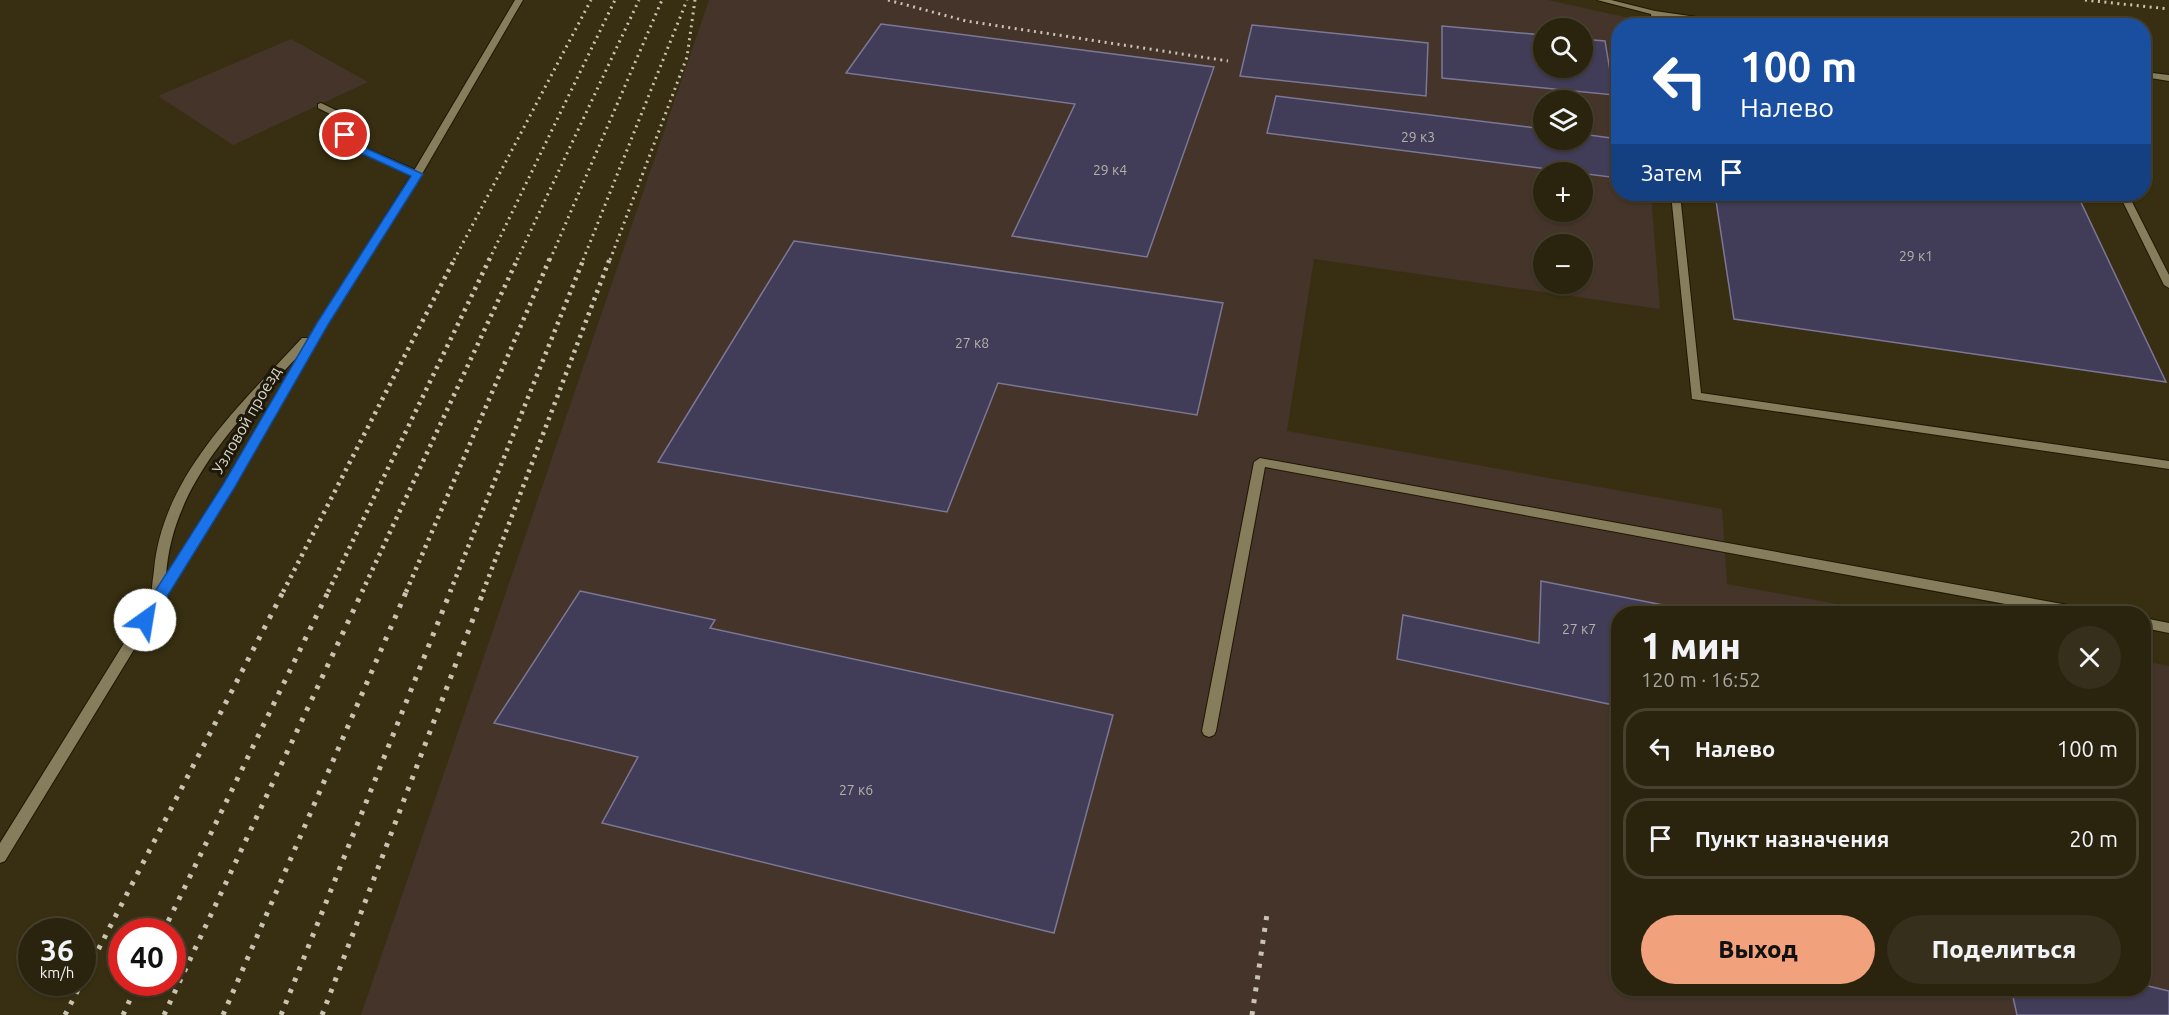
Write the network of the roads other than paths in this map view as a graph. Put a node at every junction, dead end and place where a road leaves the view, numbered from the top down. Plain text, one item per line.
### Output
1 (519, 0) edge
2 (1601, 0) edge
3 (1655, 13) junction
4 (1656, 18) edge
5 (1695, 18) edge
6 (2151, 76) edge
7 (2169, 78) edge
8 (321, 106) dead end
9 (417, 174) junction
10 (1676, 201) edge
11 (2127, 201) edge
12 (2169, 285) edge
13 (323, 323) junction
14 (2169, 465) edge
15 (157, 600) junction
16 (2046, 606) edge
17 (2151, 624) edge
18 (2169, 628) edge
19 (1209, 731) dead end
20 (0, 856) edge

1 - 9 street, Узловой проезд
2 - 3 street
3 - 4 street
3 - 5 street
6 - 7 street
8 - 9 street
9 - 13 street, Узловой проезд
10 - 14 street
11 - 12 street
13 - 15 street, Узловой проезд
13 - 15 street
15 - 20 street, Узловой проезд
16 - 19 street
17 - 18 street

